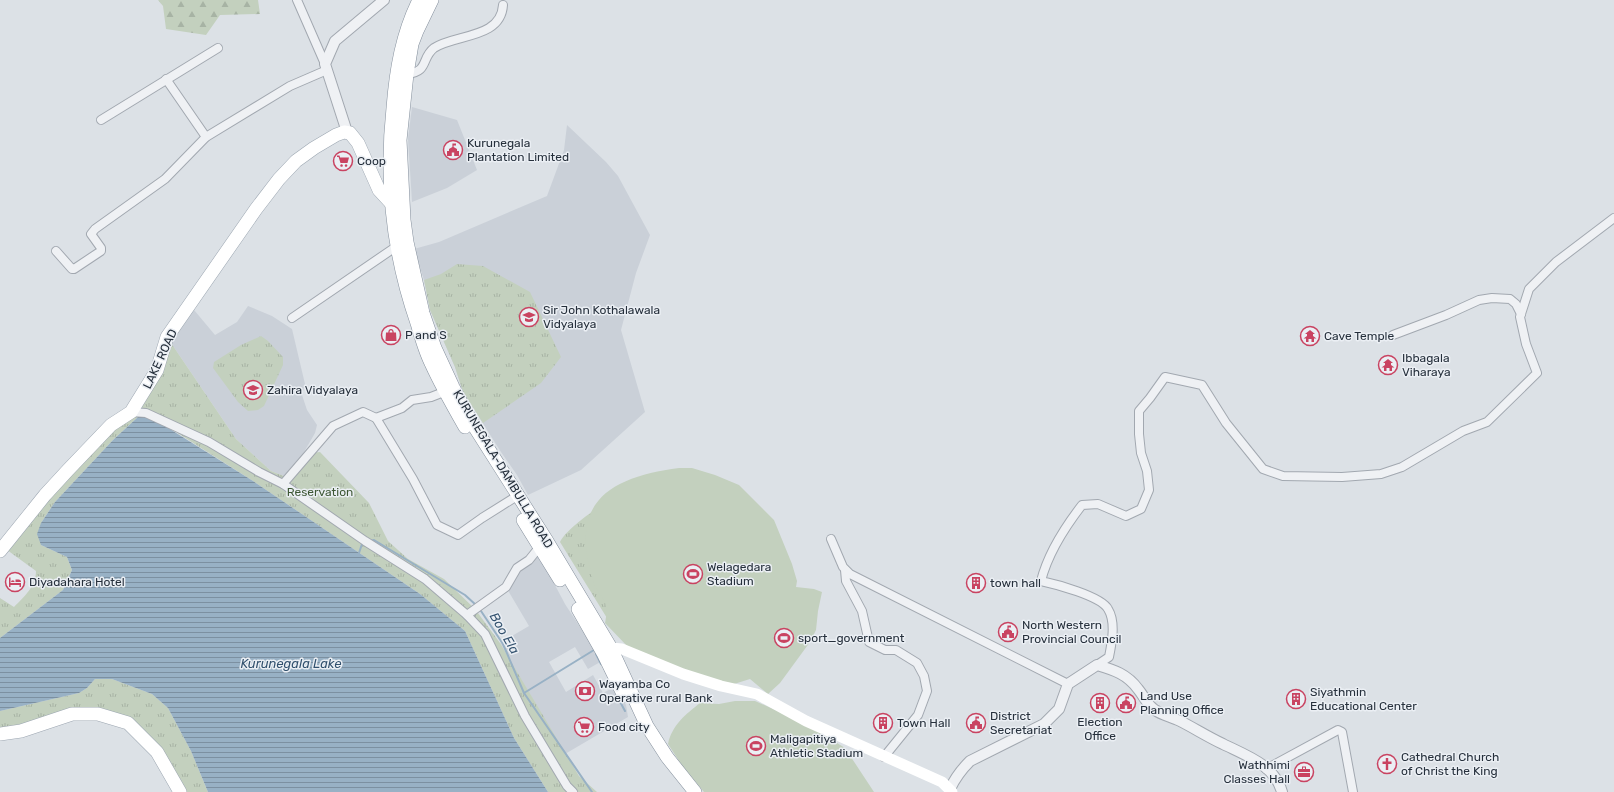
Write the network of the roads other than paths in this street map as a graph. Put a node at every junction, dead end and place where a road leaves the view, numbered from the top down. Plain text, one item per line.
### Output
1 (296, 0) edge
2 (384, 0) edge
3 (419, 0) edge
4 (432, 0) edge
5 (503, 5) dead end
6 (218, 48) dead end
7 (326, 67) junction
8 (407, 74) junction
9 (166, 79) junction
10 (101, 120) dead end
11 (347, 132) junction
12 (206, 137) junction
13 (396, 203) junction
14 (1614, 218) edge
15 (397, 246) junction
16 (56, 251) dead end
17 (1521, 314) junction
18 (292, 318) dead end
19 (1393, 334) dead end
20 (449, 390) junction
21 (131, 412) junction
22 (376, 418) junction
23 (283, 484) junction
24 (514, 498) junction
25 (830, 538) dead end
26 (543, 543) junction
27 (0, 551) edge
28 (845, 570) junction
29 (467, 615) junction
30 (607, 651) junction
31 (1097, 664) junction
32 (1068, 684) junction
33 (0, 734) edge
34 (884, 757) junction
35 (1266, 769) junction
36 (951, 791) edge
37 (180, 792) edge
38 (573, 792) edge
39 (684, 792) edge
40 (695, 792) edge
41 (1282, 792) edge
42 (1353, 792) edge

1 - 7 street
2 - 7 street
3 - 13 main road, KURUNEGALA-DAMBULLA ROAD
4 - 8 main road, KURUNEGALA-DAMBULLA ROAD
5 - 8 street
6 - 9 street
7 - 11 street
7 - 12 street
8 - 13 main road, KURUNEGALA-DAMBULLA ROAD
9 - 10 street
9 - 12 street
11 - 13 main road
11 - 21 main road, LAKE ROAD
12 - 16 street
13 - 15 main road, KURUNEGALA-DAMBULLA ROAD
13 - 20 main road, KURUNEGALA-DAMBULLA ROAD
14 - 17 street
15 - 18 street
15 - 20 main road, KURUNEGALA-DAMBULLA ROAD
17 - 19 street
17 - 31 street
20 - 22 street
20 - 24 main road, KURUNEGALA-DAMBULLA ROAD
21 - 23 street
21 - 27 main road, LAKE ROAD
22 - 23 street
22 - 24 street
23 - 29 street
24 - 26 main road, KURUNEGALA-DAMBULLA ROAD
25 - 28 street
26 - 29 street
26 - 30 main road, KURUNEGALA-DAMBULLA ROAD
28 - 32 street
28 - 34 street
29 - 38 street
30 - 34 main road
30 - 39 main road, KURUNEGALA-DAMBULLA ROAD
30 - 40 main road, KURUNEGALA-DAMBULLA ROAD
31 - 32 street
31 - 35 street
32 - 36 street
33 - 37 main road
34 - 36 main road
35 - 41 street
35 - 42 street

